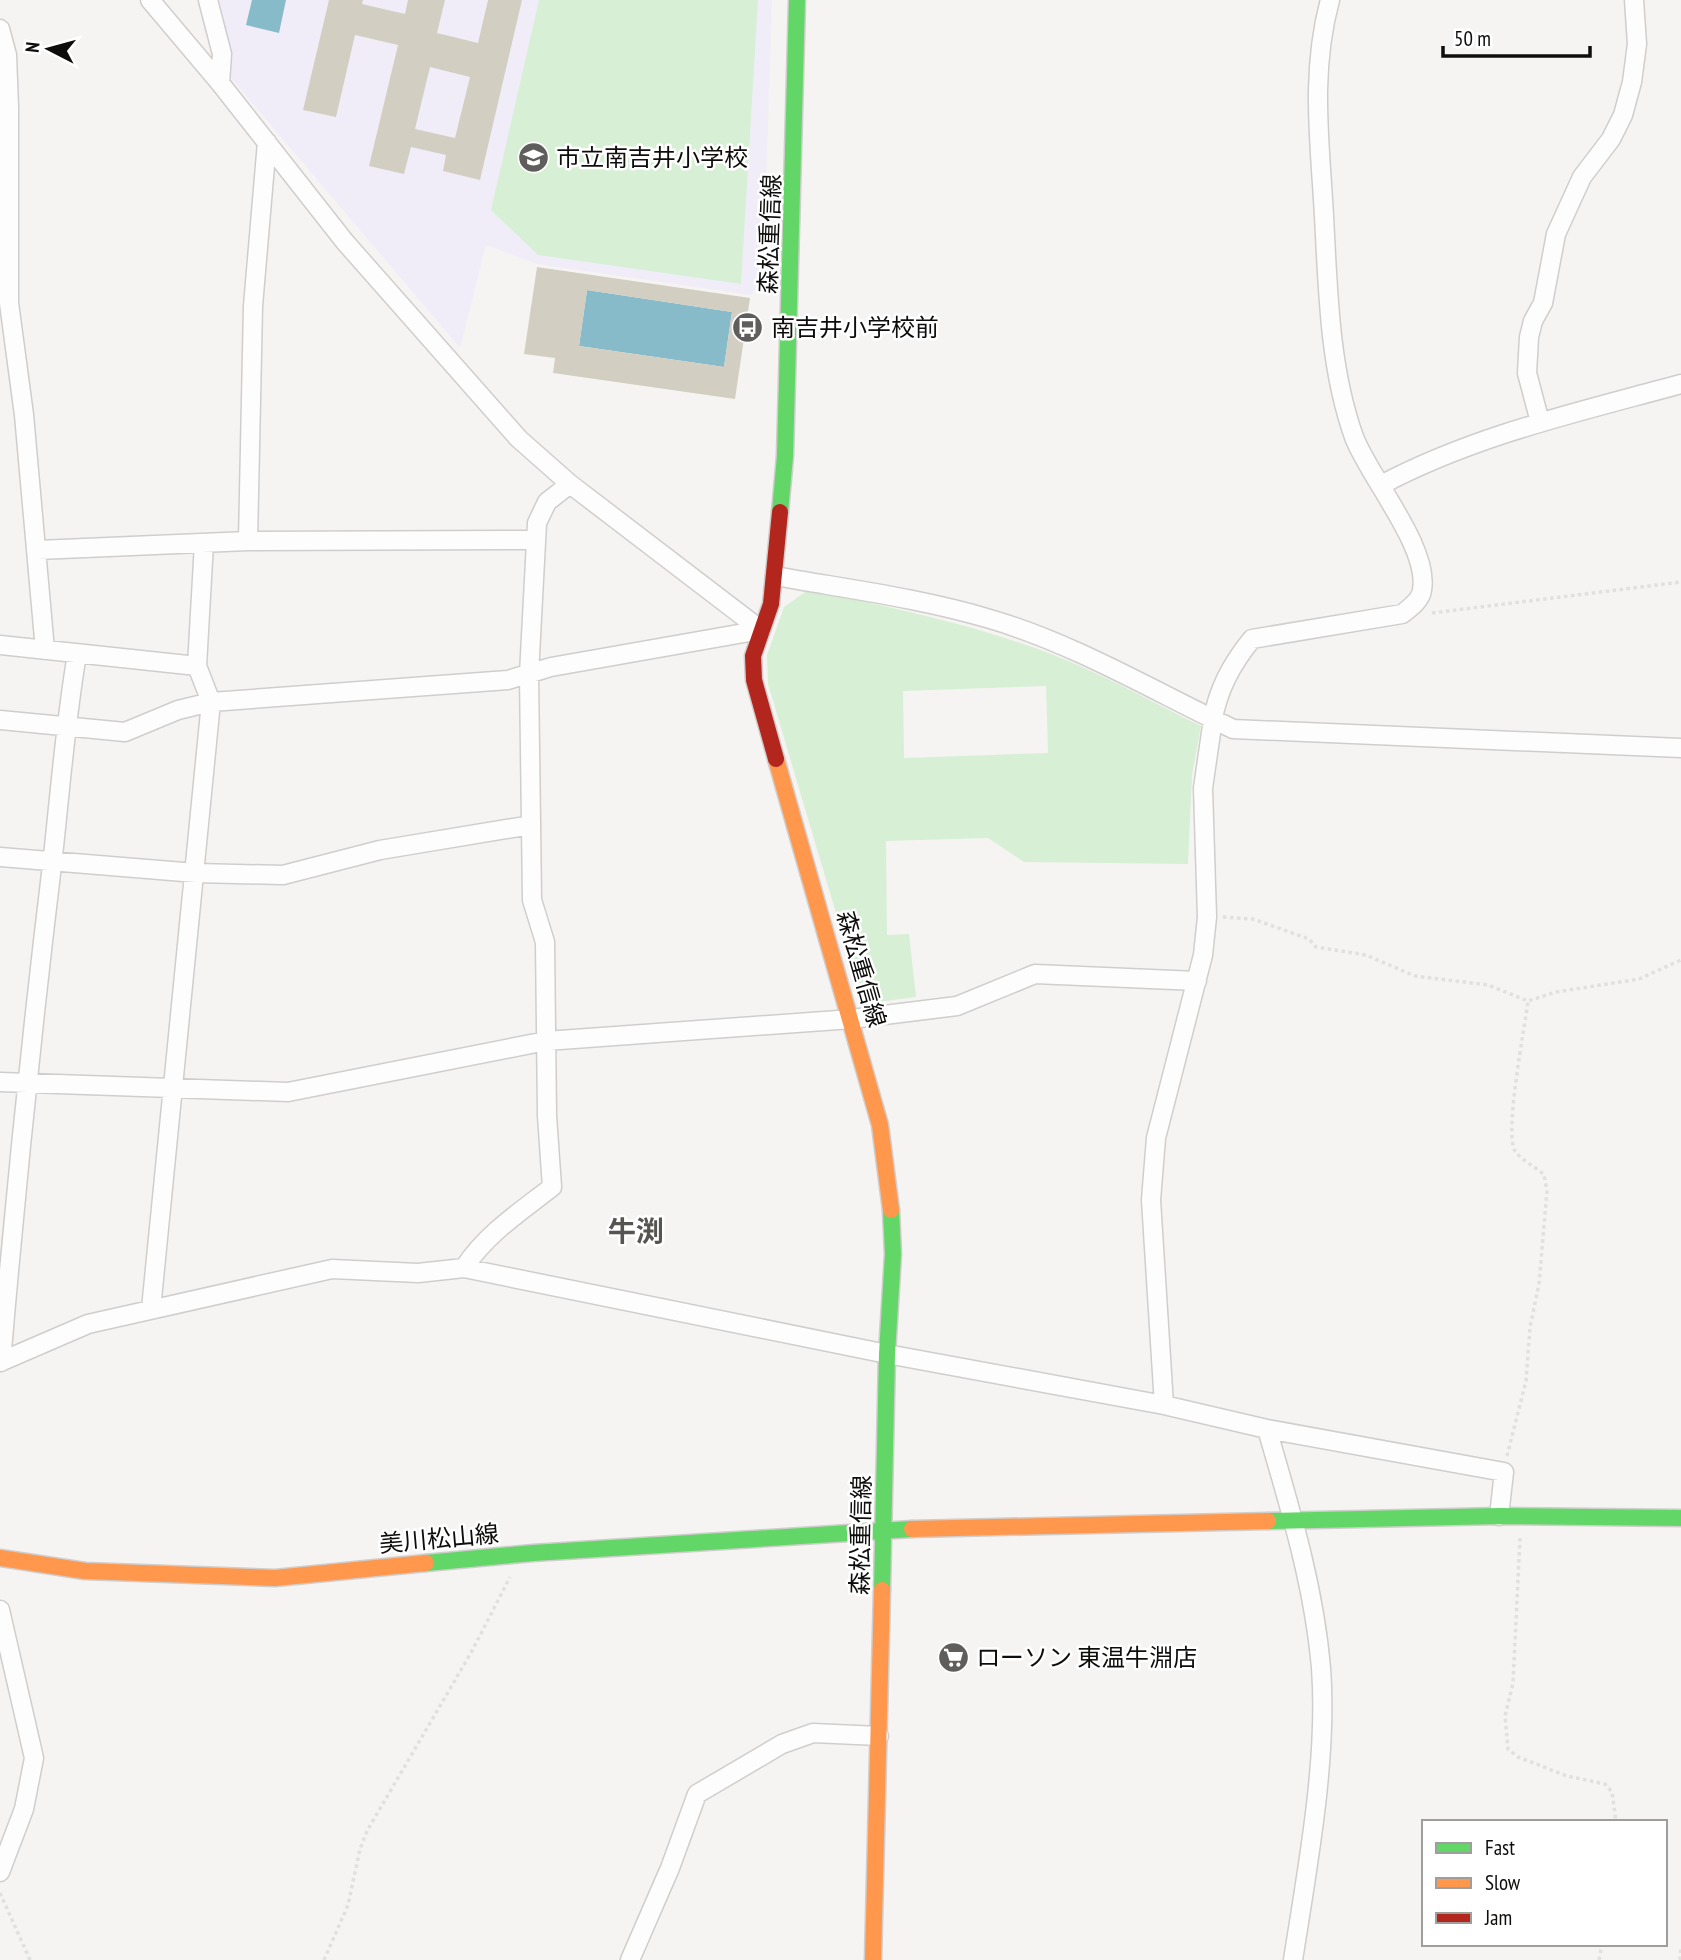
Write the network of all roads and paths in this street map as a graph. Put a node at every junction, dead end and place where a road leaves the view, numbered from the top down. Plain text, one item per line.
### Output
1 (150, 0) edge
2 (208, 0) edge
3 (797, 0) edge
4 (1330, 0) edge
5 (1634, 0) edge
6 (0, 29) edge
7 (220, 83) junction
8 (267, 142) junction
9 (1681, 384) edge
10 (1540, 422) junction
11 (570, 484) junction
12 (1381, 485) junction
13 (534, 540) junction
14 (248, 541) junction
15 (204, 543) junction
16 (38, 550) junction
17 (775, 576) junction
18 (1681, 582) edge
19 (1402, 614) junction
20 (761, 631) junction
21 (0, 645) edge
22 (45, 650) junction
23 (77, 654) junction
24 (197, 666) junction
25 (529, 674) junction
26 (211, 702) junction
27 (1213, 719) junction
28 (0, 720) edge
29 (64, 727) junction
30 (1681, 748) edge
31 (531, 825) junction
32 (0, 857) edge
33 (52, 861) junction
34 (196, 873) junction
35 (1207, 917) junction
36 (1681, 960) edge
37 (1197, 981) junction
38 (1528, 1001) junction
39 (852, 1019) junction
40 (546, 1041) junction
41 (0, 1083) edge
42 (25, 1083) junction
43 (174, 1090) junction
44 (464, 1268) junction
45 (151, 1309) junction
46 (887, 1354) junction
47 (0, 1362) edge
48 (1164, 1405) junction
49 (1267, 1429) junction
50 (1504, 1472) junction
51 (1499, 1516) junction
52 (1522, 1516) junction
53 (1681, 1518) edge
54 (1293, 1520) junction
55 (884, 1530) junction
56 (520, 1554) junction
57 (0, 1558) edge
58 (0, 1610) edge
59 (879, 1736) junction
60 (1616, 1820) edge
61 (0, 1872) edge
62 (0, 1893) edge
63 (1681, 1948) edge
64 (30, 1960) edge
65 (324, 1960) edge
66 (630, 1960) edge
67 (873, 1960) edge
68 (1293, 1960) edge
69 (1680, 1960) edge

1 - 7 street
2 - 7 street
3 - 17 main road, 森松重信線
4 - 12 street
5 - 10 street
6 - 16 street
7 - 8 street
8 - 11 street
8 - 14 street
9 - 10 street
10 - 12 street
11 - 13 street
11 - 20 street
12 - 19 street
13 - 14 street
13 - 25 street
14 - 15 street
15 - 16 street
15 - 24 street
16 - 22 street
17 - 20 main road, 森松重信線
17 - 27 street
18 - 19 path
19 - 27 street
20 - 25 street
20 - 39 main road, 森松重信線
21 - 22 street
22 - 23 street
23 - 24 street
23 - 29 street
24 - 26 street
25 - 26 street
25 - 31 street
26 - 29 street
26 - 34 street
27 - 30 street
27 - 35 street
28 - 29 street
29 - 33 street
31 - 34 street
31 - 40 street
32 - 33 street
33 - 34 street
33 - 42 street
34 - 43 street
35 - 37 street
35 - 38 path
36 - 38 path
37 - 39 street
37 - 48 street
38 - 50 path
39 - 40 street
39 - 46 main road, 森松重信線
40 - 43 street
40 - 44 street
41 - 42 street
42 - 43 street
42 - 47 street
43 - 45 street
44 - 45 street
44 - 46 street
45 - 47 street
46 - 48 street
46 - 55 main road, 森松重信線
48 - 49 street
49 - 50 street
49 - 54 street
50 - 51 street
51 - 52 main road, 美川松山線
51 - 54 main road, 美川松山線
52 - 53 main road, 美川松山線
52 - 60 path
54 - 55 main road, 美川松山線
54 - 68 street
55 - 56 main road, 美川松山線
55 - 59 main road, 森松重信線
56 - 57 main road, 美川松山線
56 - 65 path
58 - 61 street
59 - 66 street
59 - 67 main road, 森松重信線
62 - 64 path
63 - 69 path

